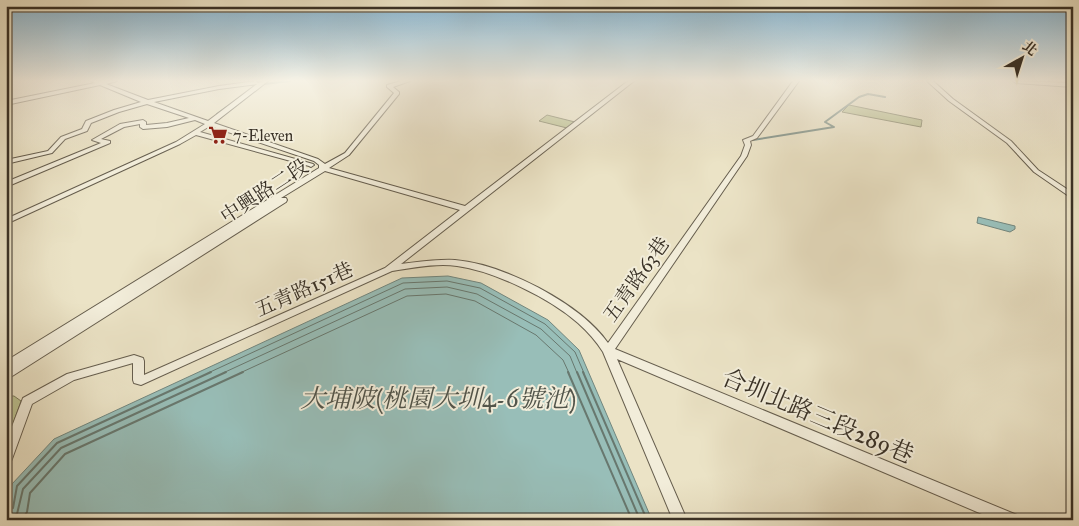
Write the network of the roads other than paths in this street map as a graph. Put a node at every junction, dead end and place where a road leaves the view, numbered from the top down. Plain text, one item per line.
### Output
1 (140, 106) edge
2 (155, 106) edge
3 (171, 106) edge
4 (229, 106) edge
5 (231, 106) edge
6 (387, 106) edge
7 (599, 106) edge
8 (778, 106) edge
9 (959, 106) edge
10 (194, 119) junction
11 (209, 122) junction
12 (196, 133) junction
13 (6, 162) edge
14 (311, 165) dead end
15 (328, 166) junction
16 (6, 185) edge
17 (1073, 197) edge
18 (466, 209) junction
19 (6, 222) edge
20 (388, 270) junction
21 (159, 274) junction
22 (608, 352) junction
23 (6, 366) edge
24 (6, 376) edge
25 (6, 459) edge
26 (680, 520) edge
27 (1012, 520) edge

1 - 13 street
2 - 10 street, 中興路二段
3 - 11 street, 中興路二段
4 - 11 street
5 - 11 street
6 - 15 street
7 - 18 street, 五青路151巷
8 - 22 street, 五青路63巷
9 - 17 street
10 - 11 street, 中興路二段
10 - 16 street
11 - 12 street
11 - 15 street, 中興路二段
11 - 15 street, 中興路二段
12 - 14 street
12 - 19 street
15 - 18 street
15 - 21 street, 中興路二段
18 - 20 street, 五青路151巷
20 - 22 street
20 - 25 street, 五青路151巷
21 - 23 street, 中興路二段
21 - 24 street, 中興路二段
22 - 26 street, 五青路63巷
22 - 27 street, 合圳北路三段289巷

